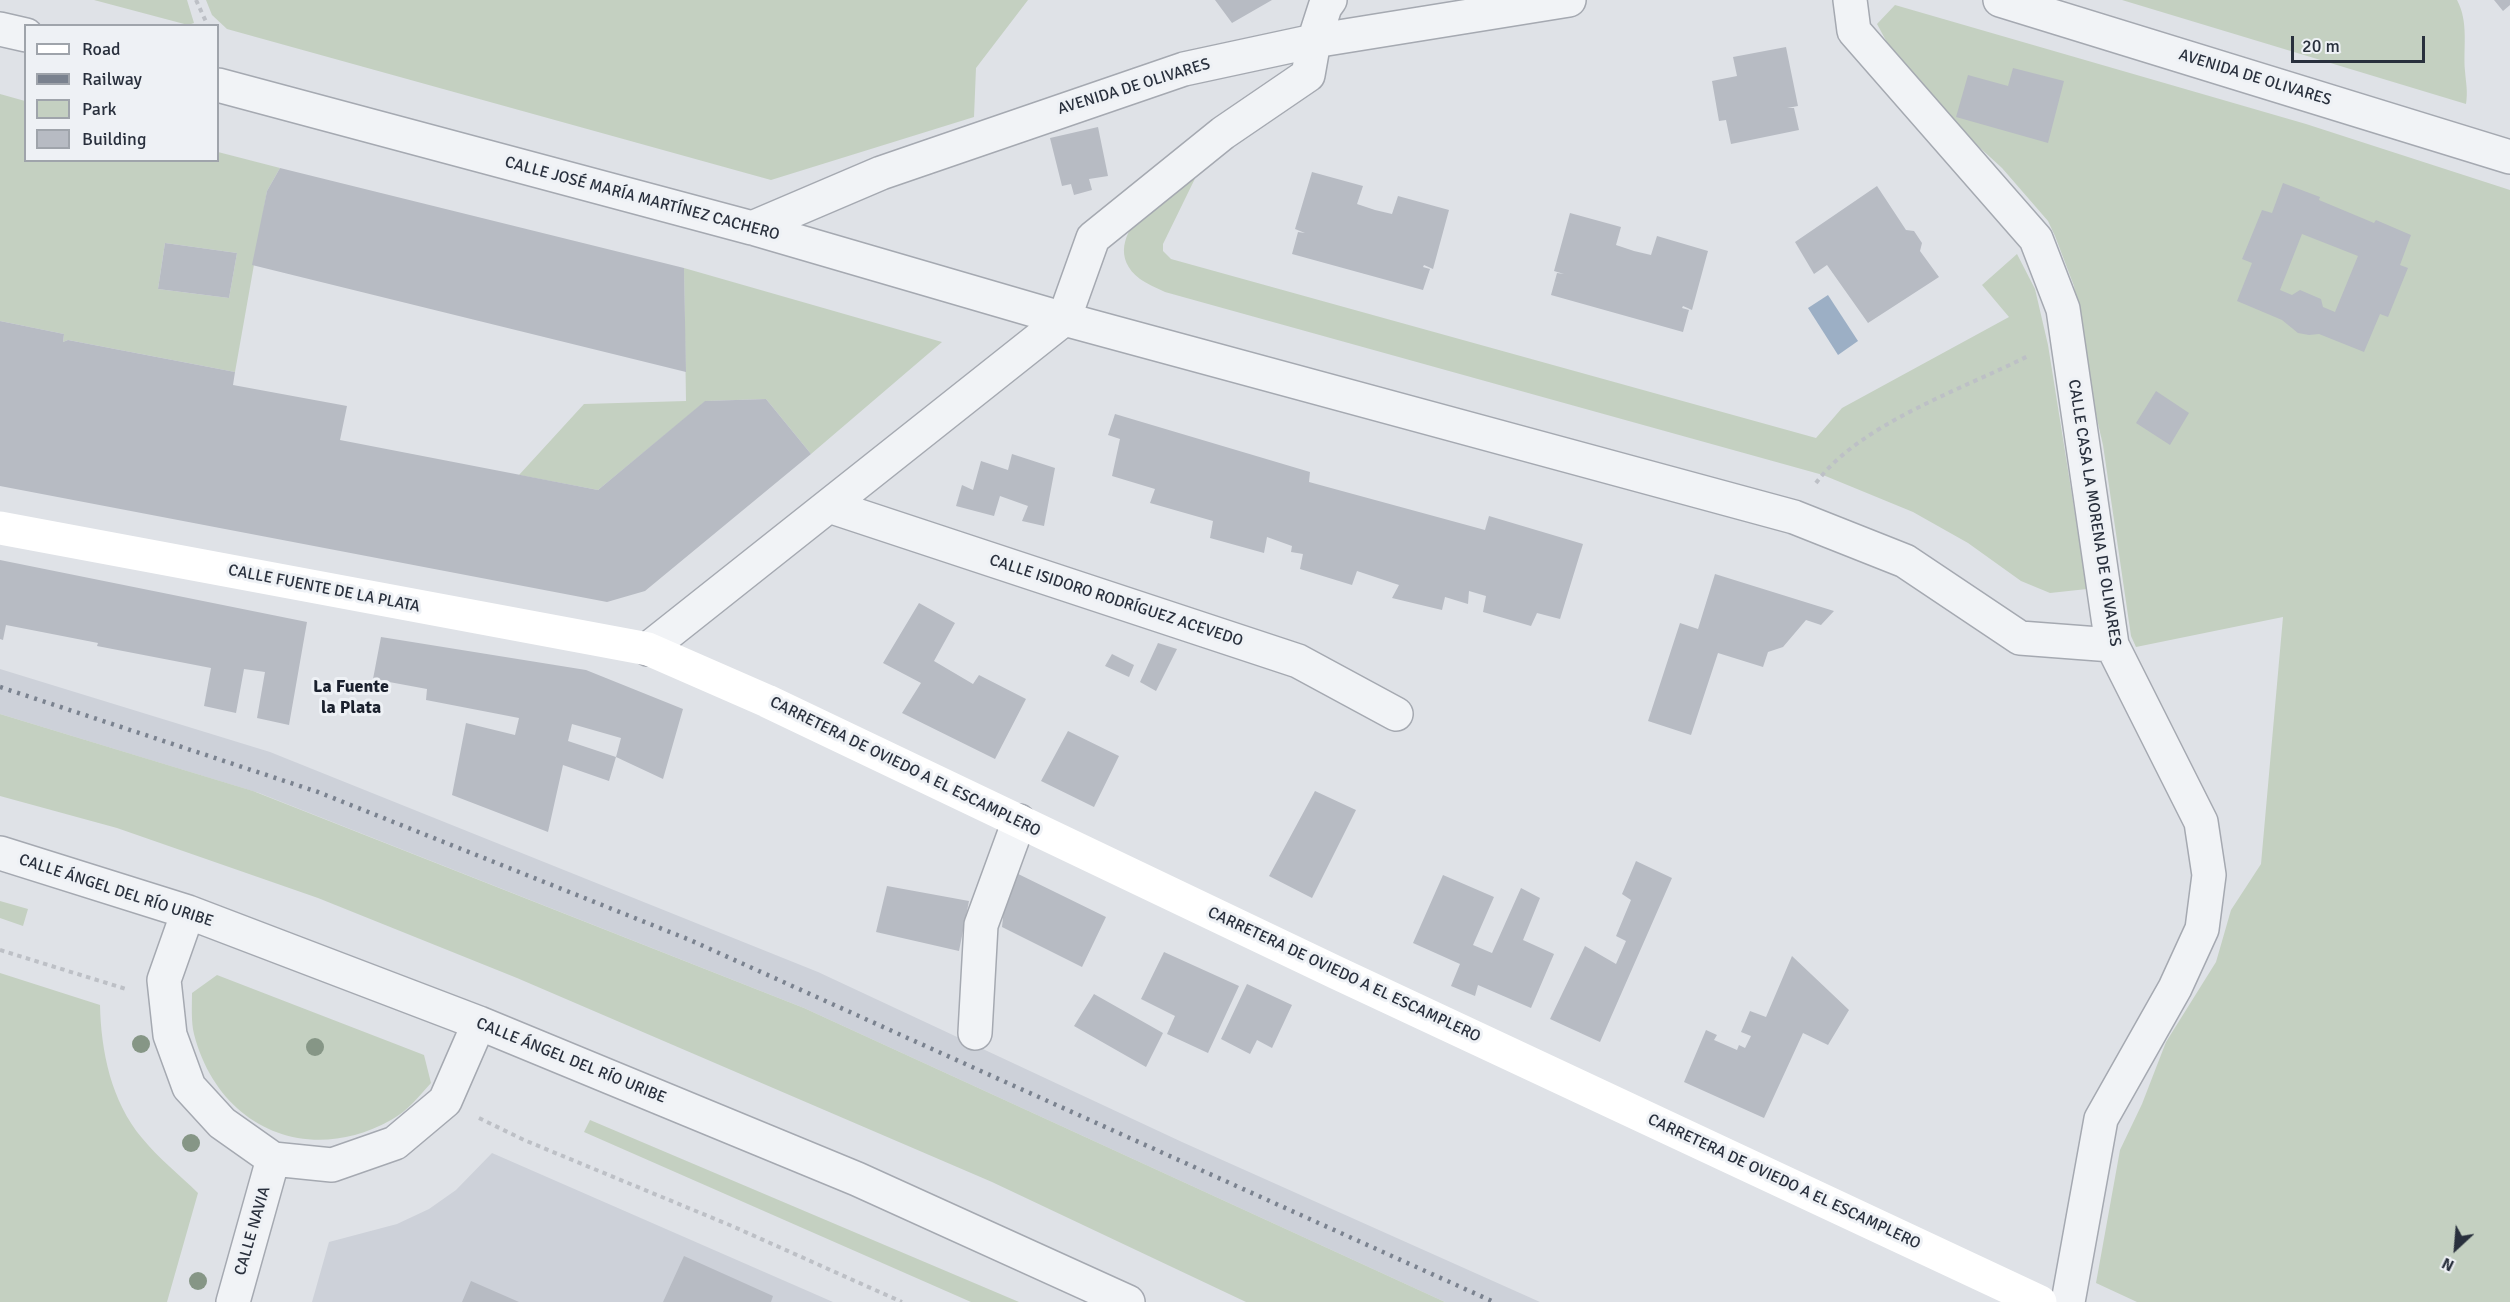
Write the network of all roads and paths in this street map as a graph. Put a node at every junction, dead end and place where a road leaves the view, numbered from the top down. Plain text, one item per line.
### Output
1 (196, 0) edge
2 (1330, 0) edge
3 (1569, 0) edge
4 (1850, 0) edge
5 (2000, 0) edge
6 (207, 24) edge
7 (0, 29) edge
8 (24, 35) edge
9 (1314, 41) junction
10 (219, 85) edge
11 (2510, 157) edge
12 (752, 228) junction
13 (1064, 320) junction
14 (2067, 336) junction
15 (1817, 481) dead end
16 (829, 507) junction
17 (0, 528) edge
18 (2112, 645) junction
19 (648, 649) junction
20 (1396, 714) dead end
21 (1019, 821) junction
22 (0, 853) edge
23 (188, 912) junction
24 (0, 950) edge
25 (166, 1002) junction
26 (479, 1023) junction
27 (975, 1033) dead end
28 (445, 1101) junction
29 (273, 1159) junction
30 (233, 1302) edge
31 (902, 1302) edge
32 (1128, 1302) edge
33 (2040, 1302) edge
34 (2068, 1302) edge

1 - 6 path
2 - 9 street
3 - 9 street, AVENIDA DE OLIVARES
4 - 14 street, CALLE CASA LA MORENA DE OLIVARES
5 - 11 street, AVENIDA DE OLIVARES
7 - 8 street
9 - 12 street, AVENIDA DE OLIVARES
9 - 13 street
10 - 12 street, CALLE JOSÉ MARÍA MARTÍNEZ CACHERO
12 - 13 street, CALLE JOSÉ MARÍA MARTÍNEZ CACHERO
13 - 16 street
13 - 18 street, CALLE JOSÉ MARÍA MARTÍNEZ CACHERO
14 - 15 path
14 - 18 street, CALLE CASA LA MORENA DE OLIVARES
16 - 19 street
16 - 20 street, CALLE ISIDORO RODRÍGUEZ ACEVEDO
17 - 19 main road, CALLE FUENTE DE LA PLATA
18 - 34 street, CALLE CASA LA MORENA DE OLIVARES
19 - 21 main road, CARRETERA DE OVIEDO A EL ESCAMPLERO
21 - 27 street
21 - 33 main road, CARRETERA DE OVIEDO A EL ESCAMPLERO
22 - 23 street, CALLE ÁNGEL DEL RÍO URIBE
23 - 25 street
23 - 26 street, CALLE ÁNGEL DEL RÍO URIBE
24 - 25 path
25 - 29 street
26 - 28 street
26 - 32 street, CALLE ÁNGEL DEL RÍO URIBE
28 - 29 street
28 - 31 path
29 - 30 street, CALLE NAVIA

